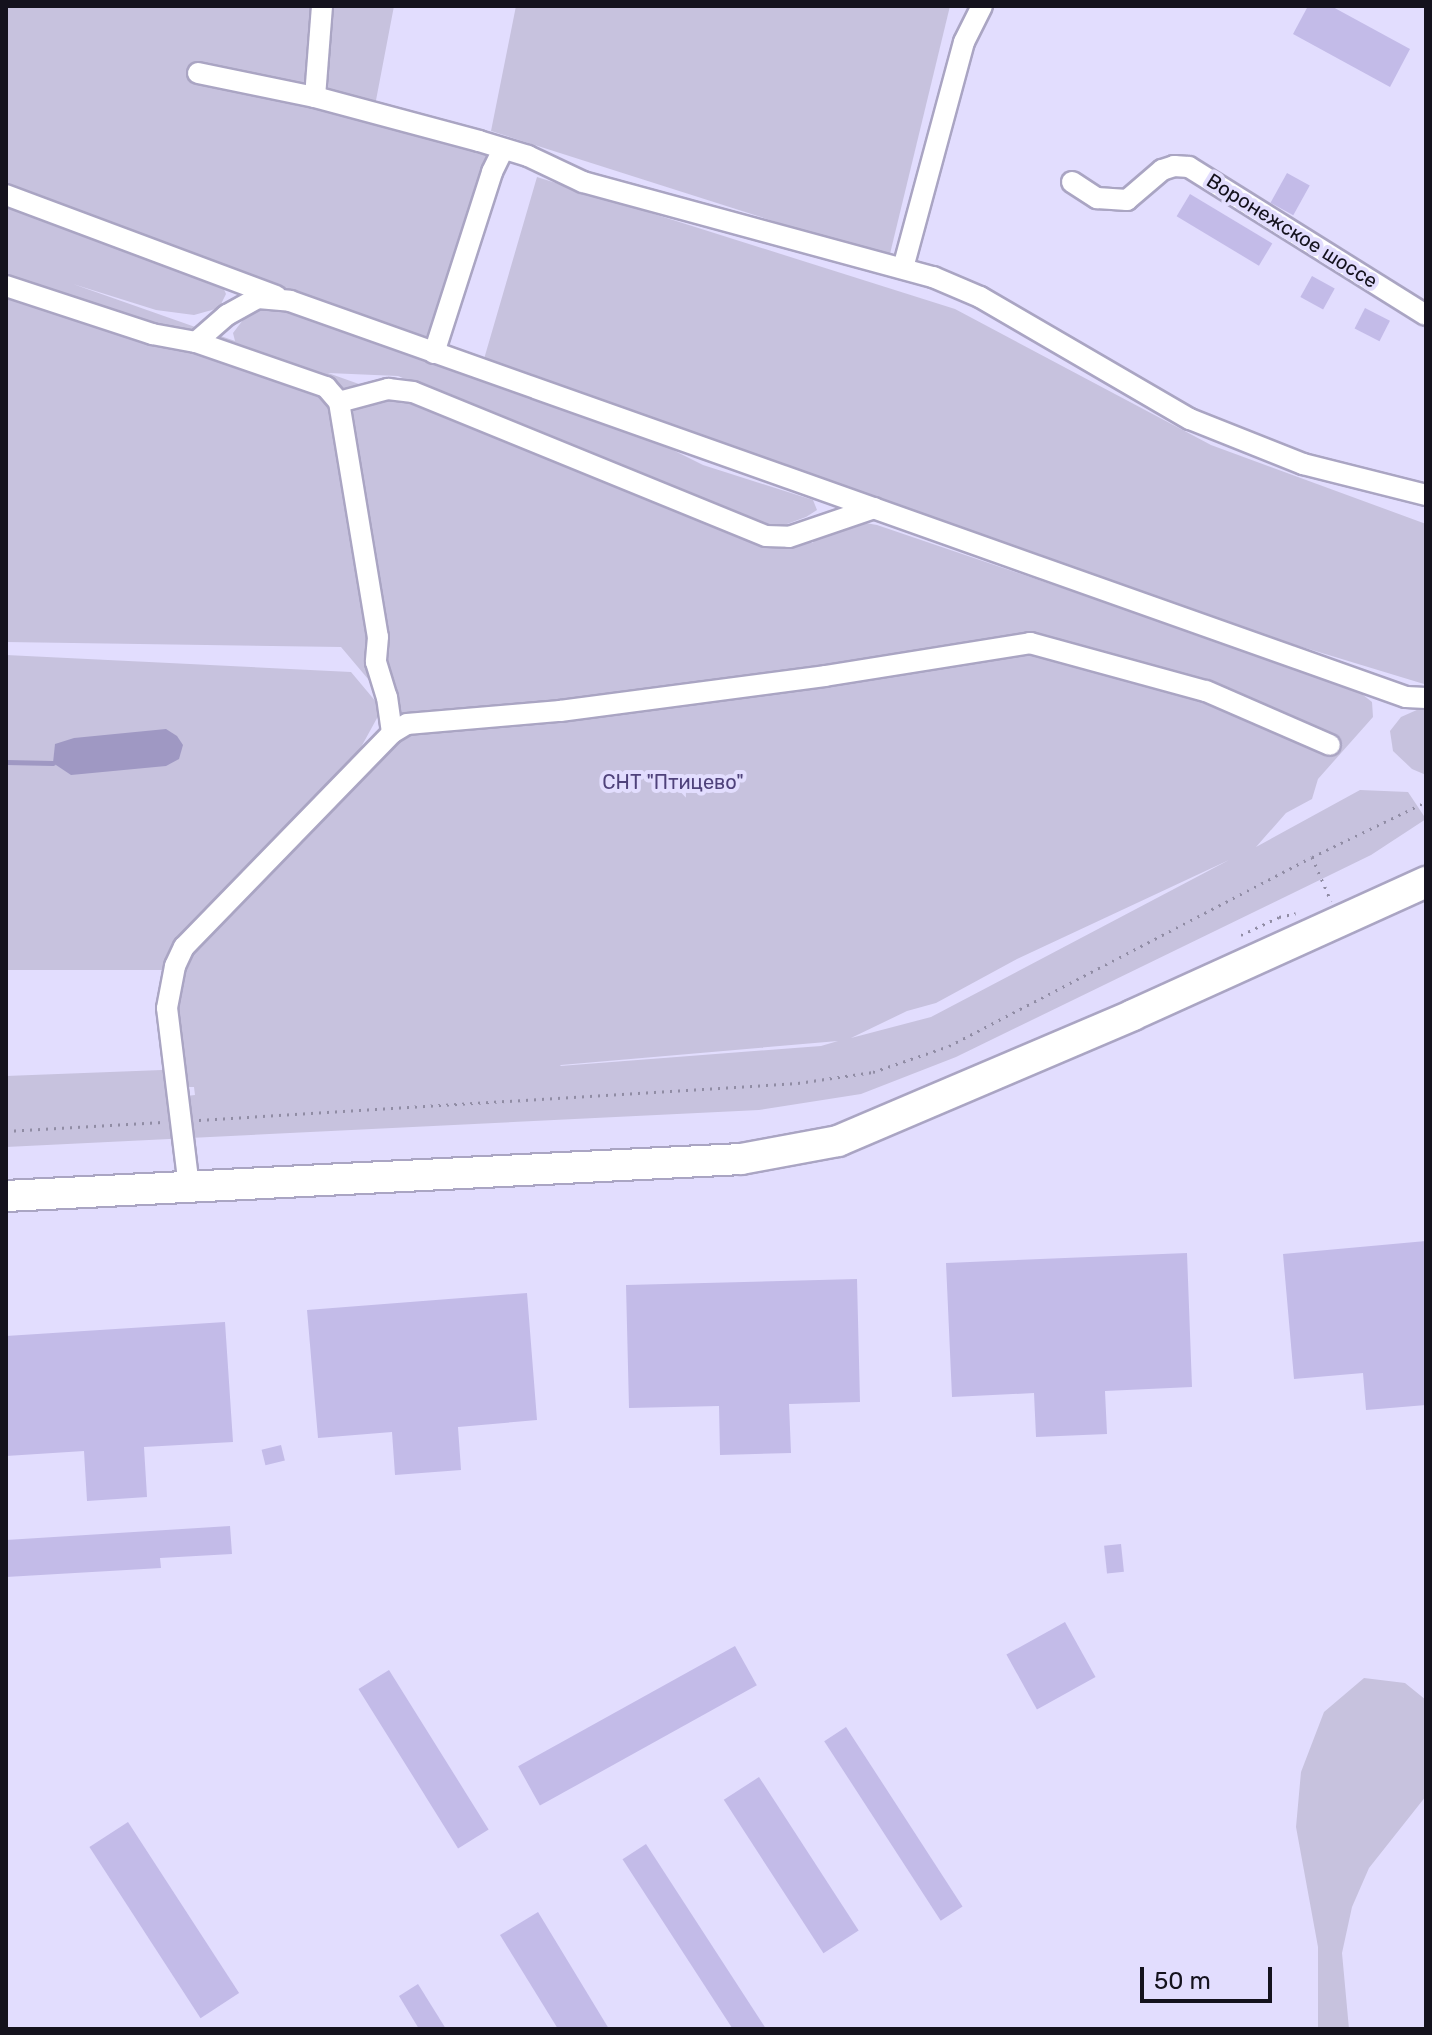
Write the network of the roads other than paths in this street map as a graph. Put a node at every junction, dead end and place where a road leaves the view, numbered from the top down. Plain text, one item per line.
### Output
1 (322, 6) edge
2 (982, 6) edge
3 (198, 73) dead end
4 (315, 97) junction
5 (503, 149) junction
6 (1072, 182) dead end
7 (6, 195) edge
8 (903, 268) junction
9 (6, 286) edge
10 (290, 301) junction
11 (1426, 315) edge
12 (196, 342) junction
13 (434, 353) junction
14 (339, 402) junction
15 (1426, 495) edge
16 (874, 508) junction
17 (1426, 698) edge
18 (392, 733) junction
19 (1330, 745) dead end
20 (1426, 882) edge
21 (189, 1187) junction
22 (6, 1196) edge

1 - 4 street
2 - 8 street
3 - 4 street
4 - 5 street
5 - 8 street
5 - 13 street
6 - 11 street, Воронежское шоссе
7 - 10 street
8 - 15 street
9 - 12 street
10 - 12 street
10 - 13 street
12 - 14 street
13 - 16 street
14 - 16 street
14 - 18 street
16 - 17 street
18 - 19 street
18 - 21 street
20 - 21 main road
21 - 22 main road

